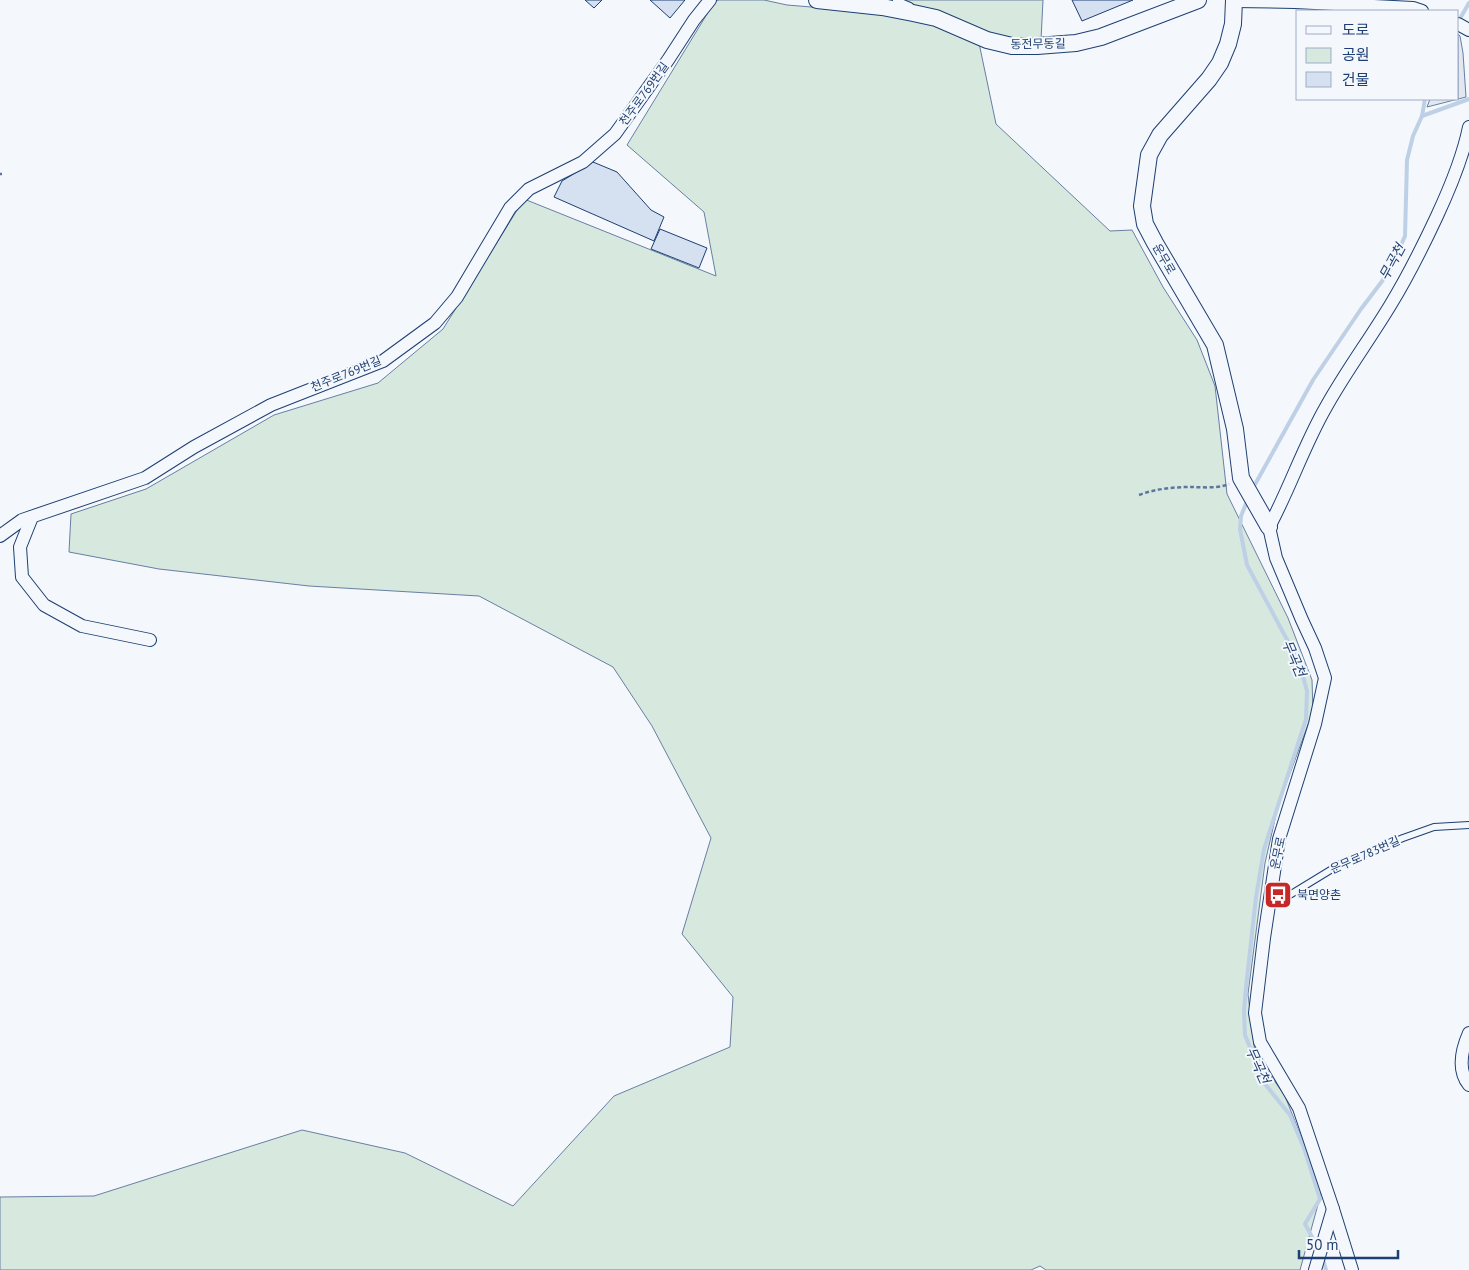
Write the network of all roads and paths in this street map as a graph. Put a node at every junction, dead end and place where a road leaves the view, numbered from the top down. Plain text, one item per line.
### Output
1 (710, 0) edge
2 (817, 0) edge
3 (896, 0) edge
4 (1198, 0) edge
5 (1234, 0) edge
6 (1419, 10) edge
7 (936, 18) junction
8 (1469, 127) edge
9 (1241, 478) junction
10 (1139, 495) dead end
11 (32, 517) junction
12 (1269, 527) junction
13 (0, 536) edge
14 (150, 640) dead end
15 (1469, 825) edge
16 (1270, 907) junction
17 (1469, 1033) edge
18 (1469, 1085) edge
19 (1333, 1209) junction
20 (1317, 1268) edge
21 (1352, 1270) edge

1 - 11 street, 천주로769번길
2 - 7 street, 동전무동길
3 - 7 lane
4 - 7 street, 동전무동길
5 - 6 street, 운무로
5 - 9 street, 운무로
8 - 12 street
9 - 10 path
9 - 12 street, 운무로
11 - 13 street, 천주로769번길
11 - 14 street
12 - 16 street, 운무로
15 - 16 lane, 운무로783번길
16 - 19 street, 운무로
17 - 18 street
19 - 20 street
19 - 21 street, 운무로

